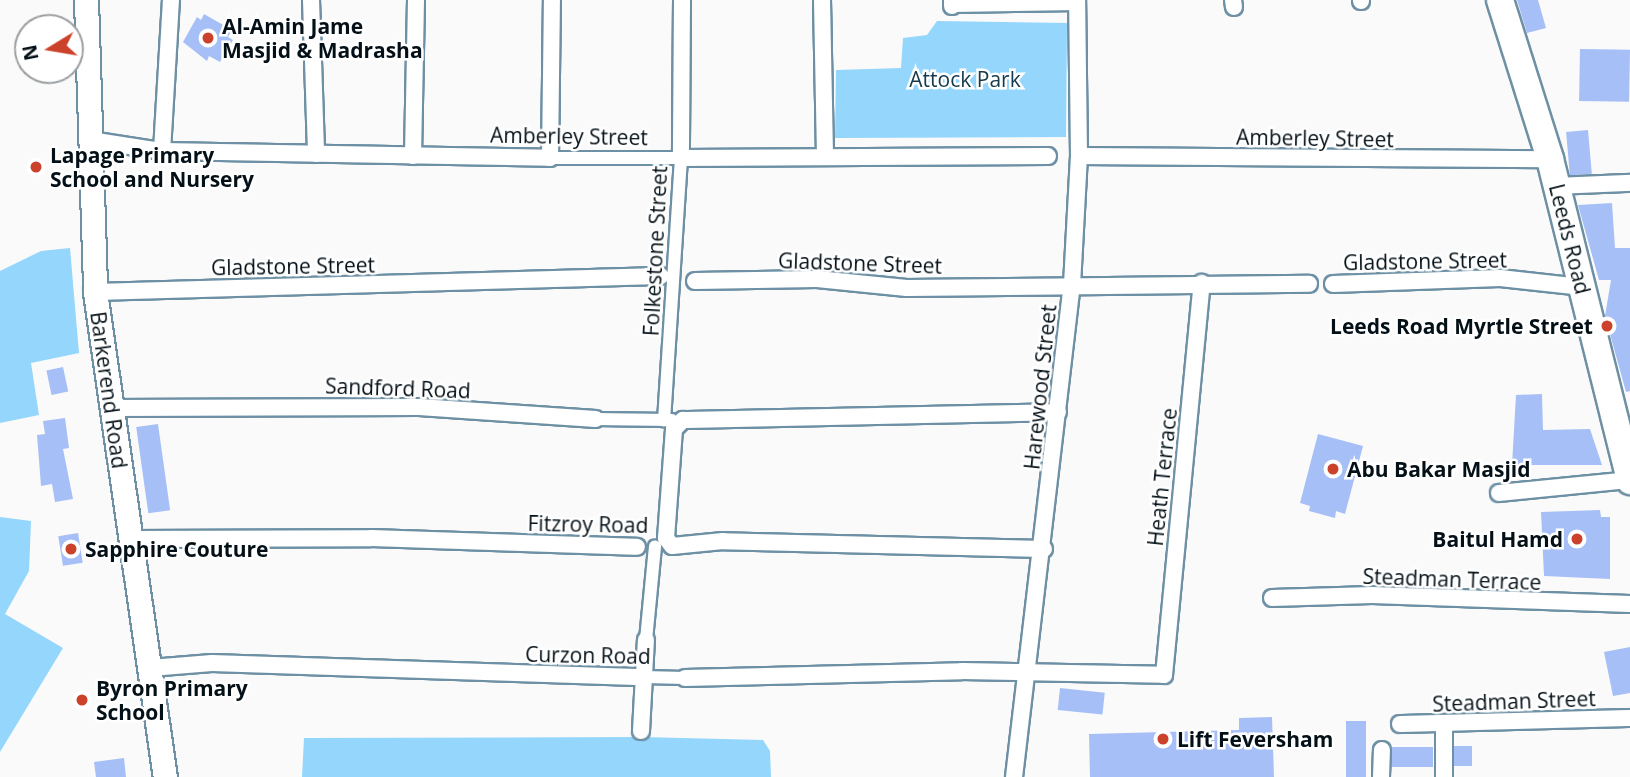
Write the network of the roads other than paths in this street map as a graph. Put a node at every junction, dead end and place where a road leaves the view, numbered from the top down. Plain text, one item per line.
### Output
1 (86, 0) edge
2 (171, 0) edge
3 (311, 0) edge
4 (416, 0) edge
5 (551, 0) edge
6 (682, 0) edge
7 (822, 0) edge
8 (1500, 0) edge
9 (1077, 2) edge
10 (952, 3) edge
11 (90, 141) junction
12 (162, 151) junction
13 (316, 154) junction
14 (413, 156) junction
15 (1048, 156) dead end
16 (1079, 156) junction
17 (681, 158) junction
18 (825, 158) junction
19 (550, 159) junction
20 (1550, 159) junction
21 (1630, 183) edge
22 (1557, 186) junction
23 (668, 277) junction
24 (695, 281) joint
25 (1202, 283) junction
26 (1309, 284) joint
27 (1332, 284) joint
28 (1072, 285) junction
29 (1581, 287) junction
30 (95, 292) junction
31 (1620, 399) edge
32 (110, 408) junction
33 (1058, 412) junction
34 (596, 419) joint
35 (674, 423) junction
36 (1630, 481) edge
37 (1499, 493) dead end
38 (131, 539) junction
39 (655, 546) junction
40 (672, 546) junction
41 (637, 547) joint
42 (1044, 549) junction
43 (1272, 598) dead end
44 (1630, 604) edge
45 (646, 640) joint
46 (150, 668) junction
47 (1027, 671) junction
48 (1164, 675) joint
49 (644, 677) junction
50 (685, 678) joint
51 (1630, 718) edge
52 (1400, 724) dead end
53 (1444, 724) junction
54 (641, 731) dead end
55 (1382, 750) dead end
56 (165, 777) edge
57 (1014, 777) edge
58 (1381, 777) edge
59 (1444, 777) edge

1 - 11 main road, Barkerend Road
2 - 12 street
3 - 13 street
4 - 14 street
5 - 19 street
6 - 17 street, Folkestone Street
7 - 18 street
8 - 20 main road, Leeds Road
9 - 10 street
9 - 16 street, Harewood Street
11 - 12 street, Amberley Street
11 - 30 main road, Barkerend Road
12 - 13 street, Amberley Street
13 - 14 street, Amberley Street
14 - 19 street, Amberley Street
15 - 18 street, Amberley Street
16 - 20 street, Amberley Street
16 - 28 street, Harewood Street
17 - 18 street, Amberley Street
17 - 19 street, Amberley Street
17 - 23 street, Folkestone Street
20 - 22 main road, Leeds Road
21 - 22 street
22 - 29 main road, Leeds Road
23 - 24 street, Gladstone Street
23 - 30 street, Gladstone Street
23 - 35 street, Folkestone Street
24 - 28 street, Gladstone Street
25 - 26 street, Gladstone Street
25 - 28 street, Gladstone Street
25 - 48 street, Heath Terrace
26 - 27 street, Gladstone Street
27 - 29 street, Gladstone Street
28 - 33 street, Harewood Street
29 - 31 main road, Leeds Road
30 - 32 main road, Barkerend Road
31 - 36 main road, Leeds Road
32 - 34 street, Sandford Road
32 - 38 main road, Barkerend Road
33 - 35 street, Sandford Road
33 - 42 street, Harewood Street
34 - 35 street, Sandford Road
35 - 40 street, Folkestone Street
36 - 37 street
38 - 41 street, Fitzroy Road
38 - 46 main road, Barkerend Road
39 - 40 street, Fitzroy Road
39 - 41 street, Fitzroy Road
39 - 45 street
40 - 42 street, Fitzroy Road
42 - 47 street, Harewood Street
43 - 44 street, Steadman Terrace
45 - 49 street
46 - 49 street, Curzon Road
46 - 56 main road, Barkerend Road
47 - 48 street, Curzon Road
47 - 50 street, Curzon Road
47 - 57 street, Harewood Street
49 - 50 street, Curzon Road
49 - 54 street
51 - 53 street, Steadman Street
52 - 53 street, Steadman Street
53 - 59 street
55 - 58 street

